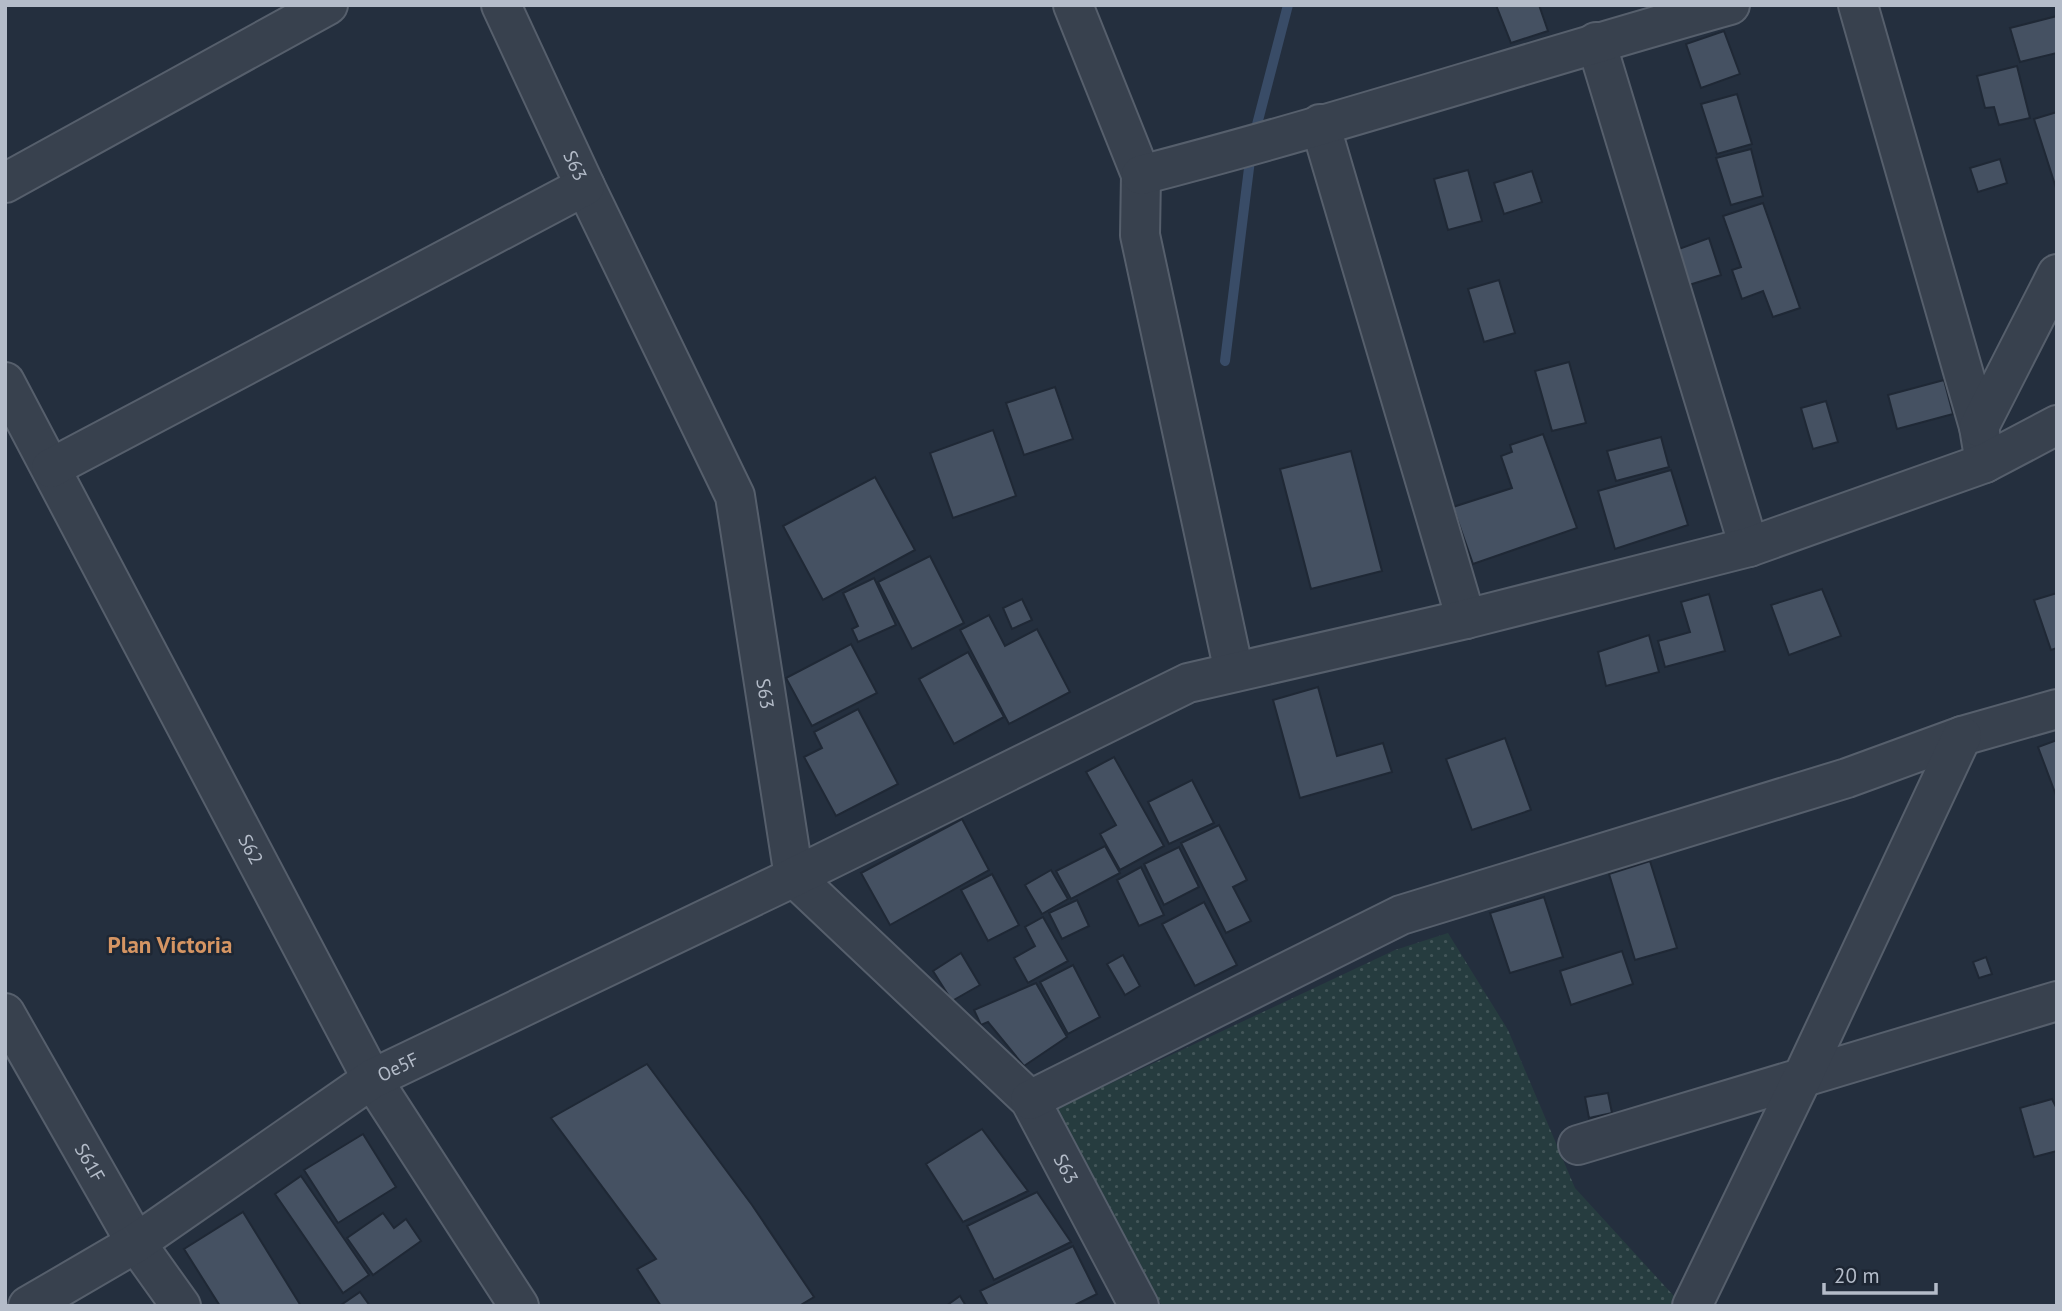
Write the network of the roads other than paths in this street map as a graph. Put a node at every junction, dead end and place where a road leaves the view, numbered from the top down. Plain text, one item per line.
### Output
1 (328, 5) edge
2 (501, 5) edge
3 (1073, 5) edge
4 (1730, 5) edge
5 (1858, 5) edge
6 (1596, 42) junction
7 (1320, 124) junction
8 (1141, 175) junction
9 (5, 183) edge
10 (585, 186) junction
11 (2057, 274) edge
12 (5, 382) edge
13 (2057, 425) edge
14 (1982, 445) junction
15 (51, 468) junction
16 (1749, 547) junction
17 (1466, 619) junction
18 (1234, 672) junction
19 (2057, 709) edge
20 (1962, 736) junction
21 (794, 877) junction
22 (2057, 1000) edge
23 (5, 1013) edge
24 (1803, 1076) junction
25 (372, 1079) junction
26 (1030, 1100) junction
27 (1578, 1145) dead end
28 (136, 1243) junction
29 (28, 1306) edge
30 (181, 1306) edge
31 (519, 1306) edge
32 (1139, 1306) edge
33 (1692, 1306) edge

1 - 9 street
2 - 10 street, S63
3 - 8 street
4 - 6 street
5 - 14 street
6 - 7 street
6 - 16 street
7 - 8 street
7 - 17 street
8 - 18 street
10 - 15 street
10 - 21 street, S63
11 - 14 street
12 - 15 street, S62
13 - 14 street, Oe5F
14 - 16 street, Oe5F
15 - 25 street, S62
16 - 17 street, Oe5F
17 - 18 street, Oe5F
18 - 21 street, Oe5F
19 - 20 street
20 - 24 street
20 - 26 street
21 - 25 street, Oe5F
21 - 26 street, S63
22 - 24 street
23 - 28 street, S61F
24 - 27 street
24 - 33 street
25 - 28 street, Oe5F
25 - 31 street, S62
26 - 32 street, S63
28 - 29 street, Oe5F
28 - 30 street, S61F

